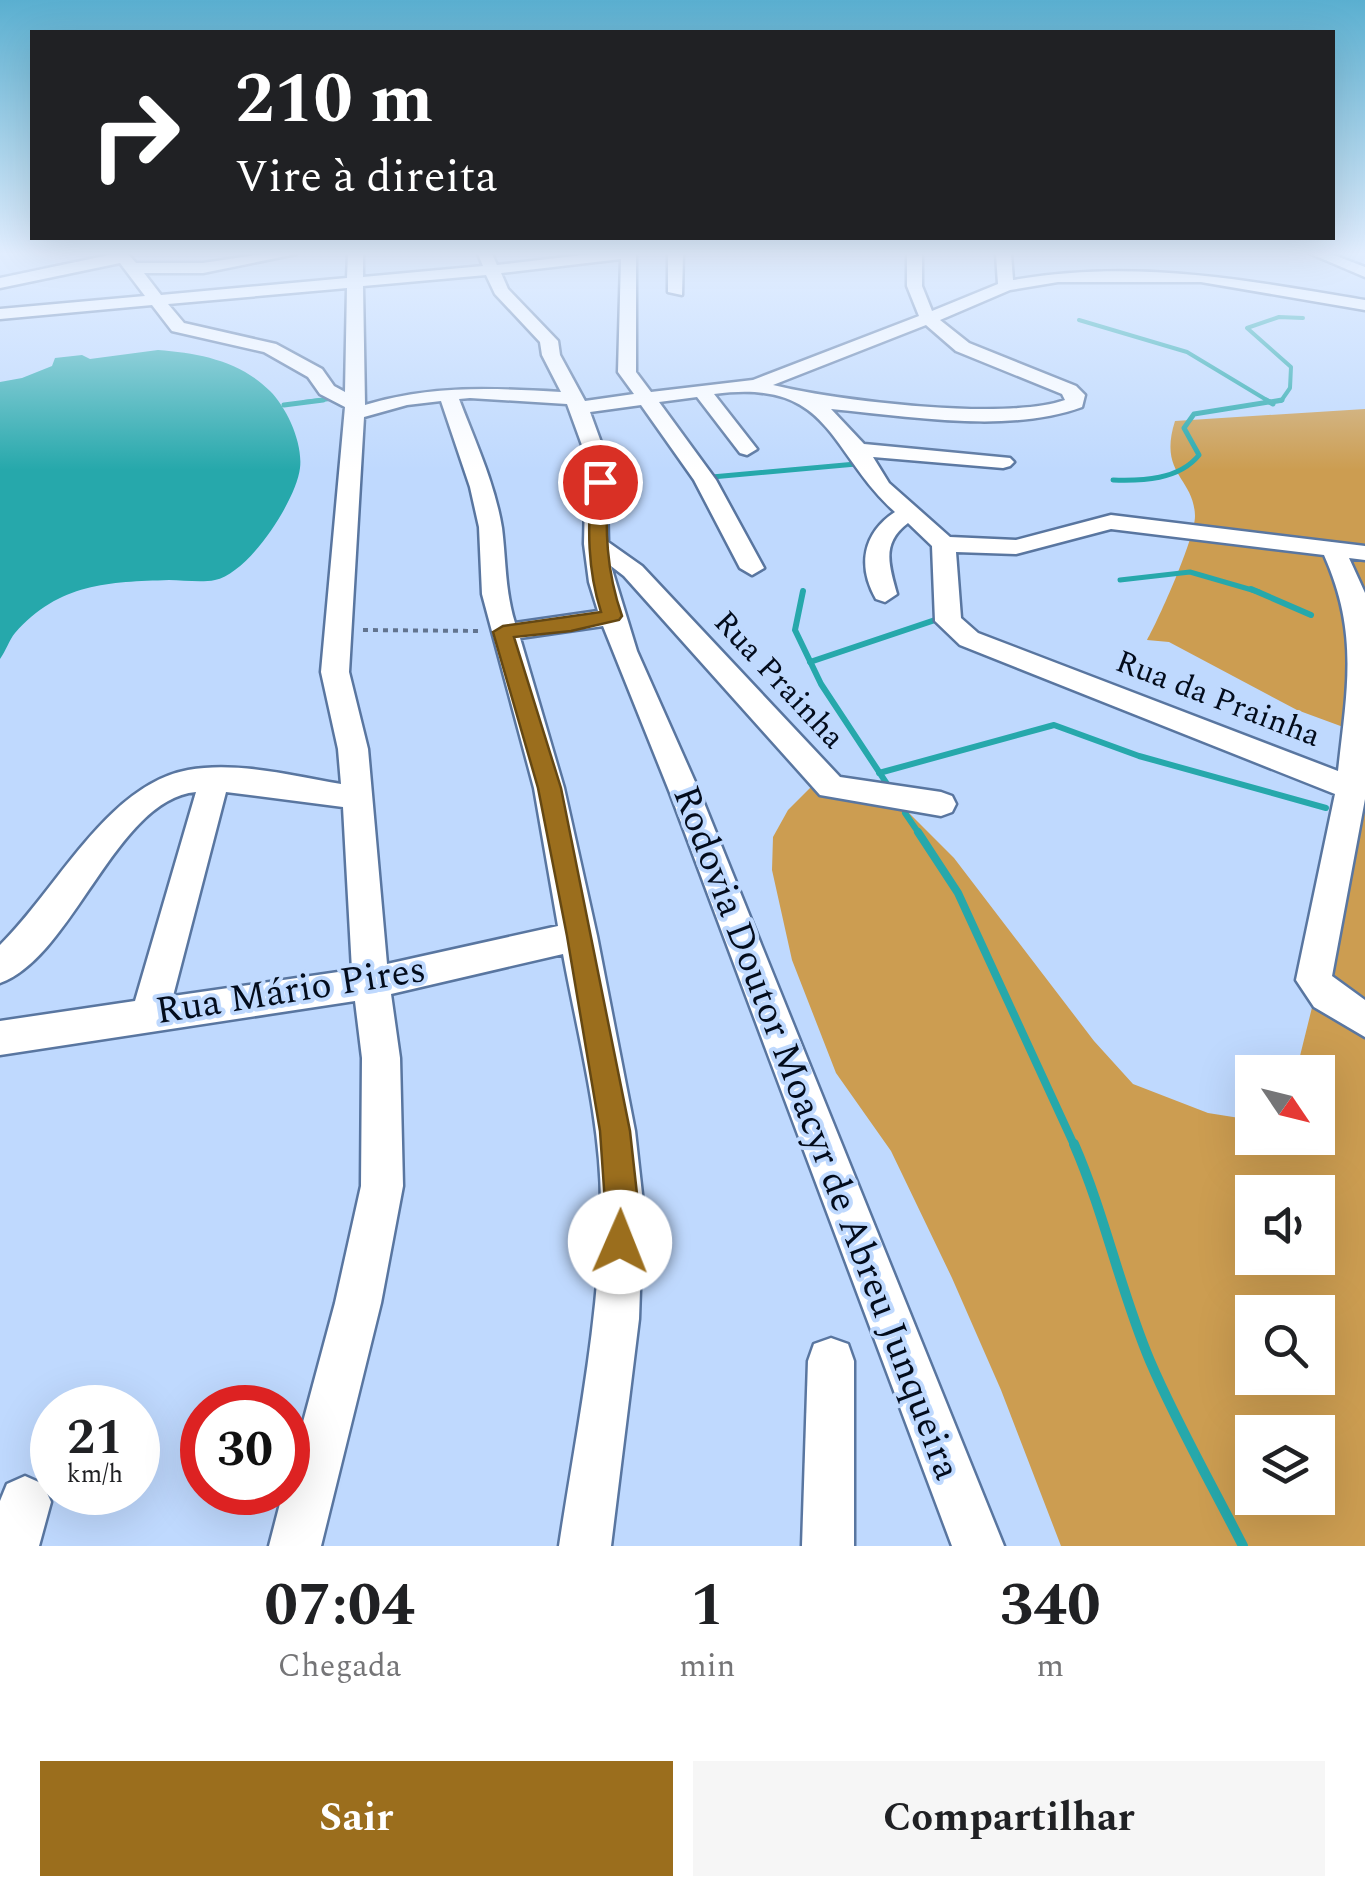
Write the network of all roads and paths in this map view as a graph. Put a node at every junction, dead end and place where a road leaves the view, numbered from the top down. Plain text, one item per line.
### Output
1 (177, 326) edge
2 (355, 326) edge
3 (520, 326) edge
4 (626, 326) edge
5 (912, 326) edge
6 (936, 326) edge
7 (755, 385) junction
8 (701, 390) junction
9 (448, 394) junction
10 (649, 397) junction
11 (813, 400) junction
12 (577, 404) junction
13 (355, 410) junction
14 (747, 449) dead end
15 (858, 450) junction
16 (1003, 462) dead end
17 (908, 513) junction
18 (596, 544) junction
19 (944, 544) junction
20 (1332, 549) junction
21 (1365, 553) edge
22 (752, 568) dead end
23 (885, 594) dead end
24 (612, 616) junction
25 (338, 630) junction
26 (503, 632) junction
27 (214, 780) junction
28 (1352, 788) junction
29 (358, 798) junction
30 (941, 804) dead end
31 (580, 936) junction
32 (0, 968) edge
33 (370, 983) junction
34 (150, 1014) junction
35 (1365, 1020) edge
36 (0, 1038) edge
37 (831, 1361) dead end
38 (295, 1546) edge
39 (585, 1546) edge
40 (828, 1546) edge
41 (978, 1546) edge

1 - 13 street
2 - 13 street
3 - 12 street, Rodovia Doutor Moacyr de Abreu Junqueira
4 - 10 street
5 - 7 street
6 - 11 street
7 - 8 street
7 - 11 street
8 - 10 street
8 - 14 street
9 - 12 street
9 - 13 street
9 - 26 street
10 - 12 street
10 - 22 street
11 - 15 street
12 - 18 street, Rodovia Doutor Moacyr de Abreu Junqueira
13 - 25 street
15 - 16 street
15 - 17 street
17 - 19 street
17 - 23 street
18 - 24 street, Rodovia Doutor Moacyr de Abreu Junqueira
18 - 30 street, Rua Prainha
19 - 20 street
19 - 28 street, Rua da Prainha
20 - 21 street
20 - 28 street
24 - 26 street
24 - 41 street, Rodovia Doutor Moacyr de Abreu Junqueira
25 - 26 path
25 - 29 street
26 - 31 street
27 - 29 street
27 - 32 street
27 - 34 street
28 - 35 street
29 - 33 street
31 - 33 street, Rua Mário Pires
31 - 39 street
33 - 34 street, Rua Mário Pires
33 - 38 street
34 - 36 street, Rua Mário Pires
37 - 40 street

